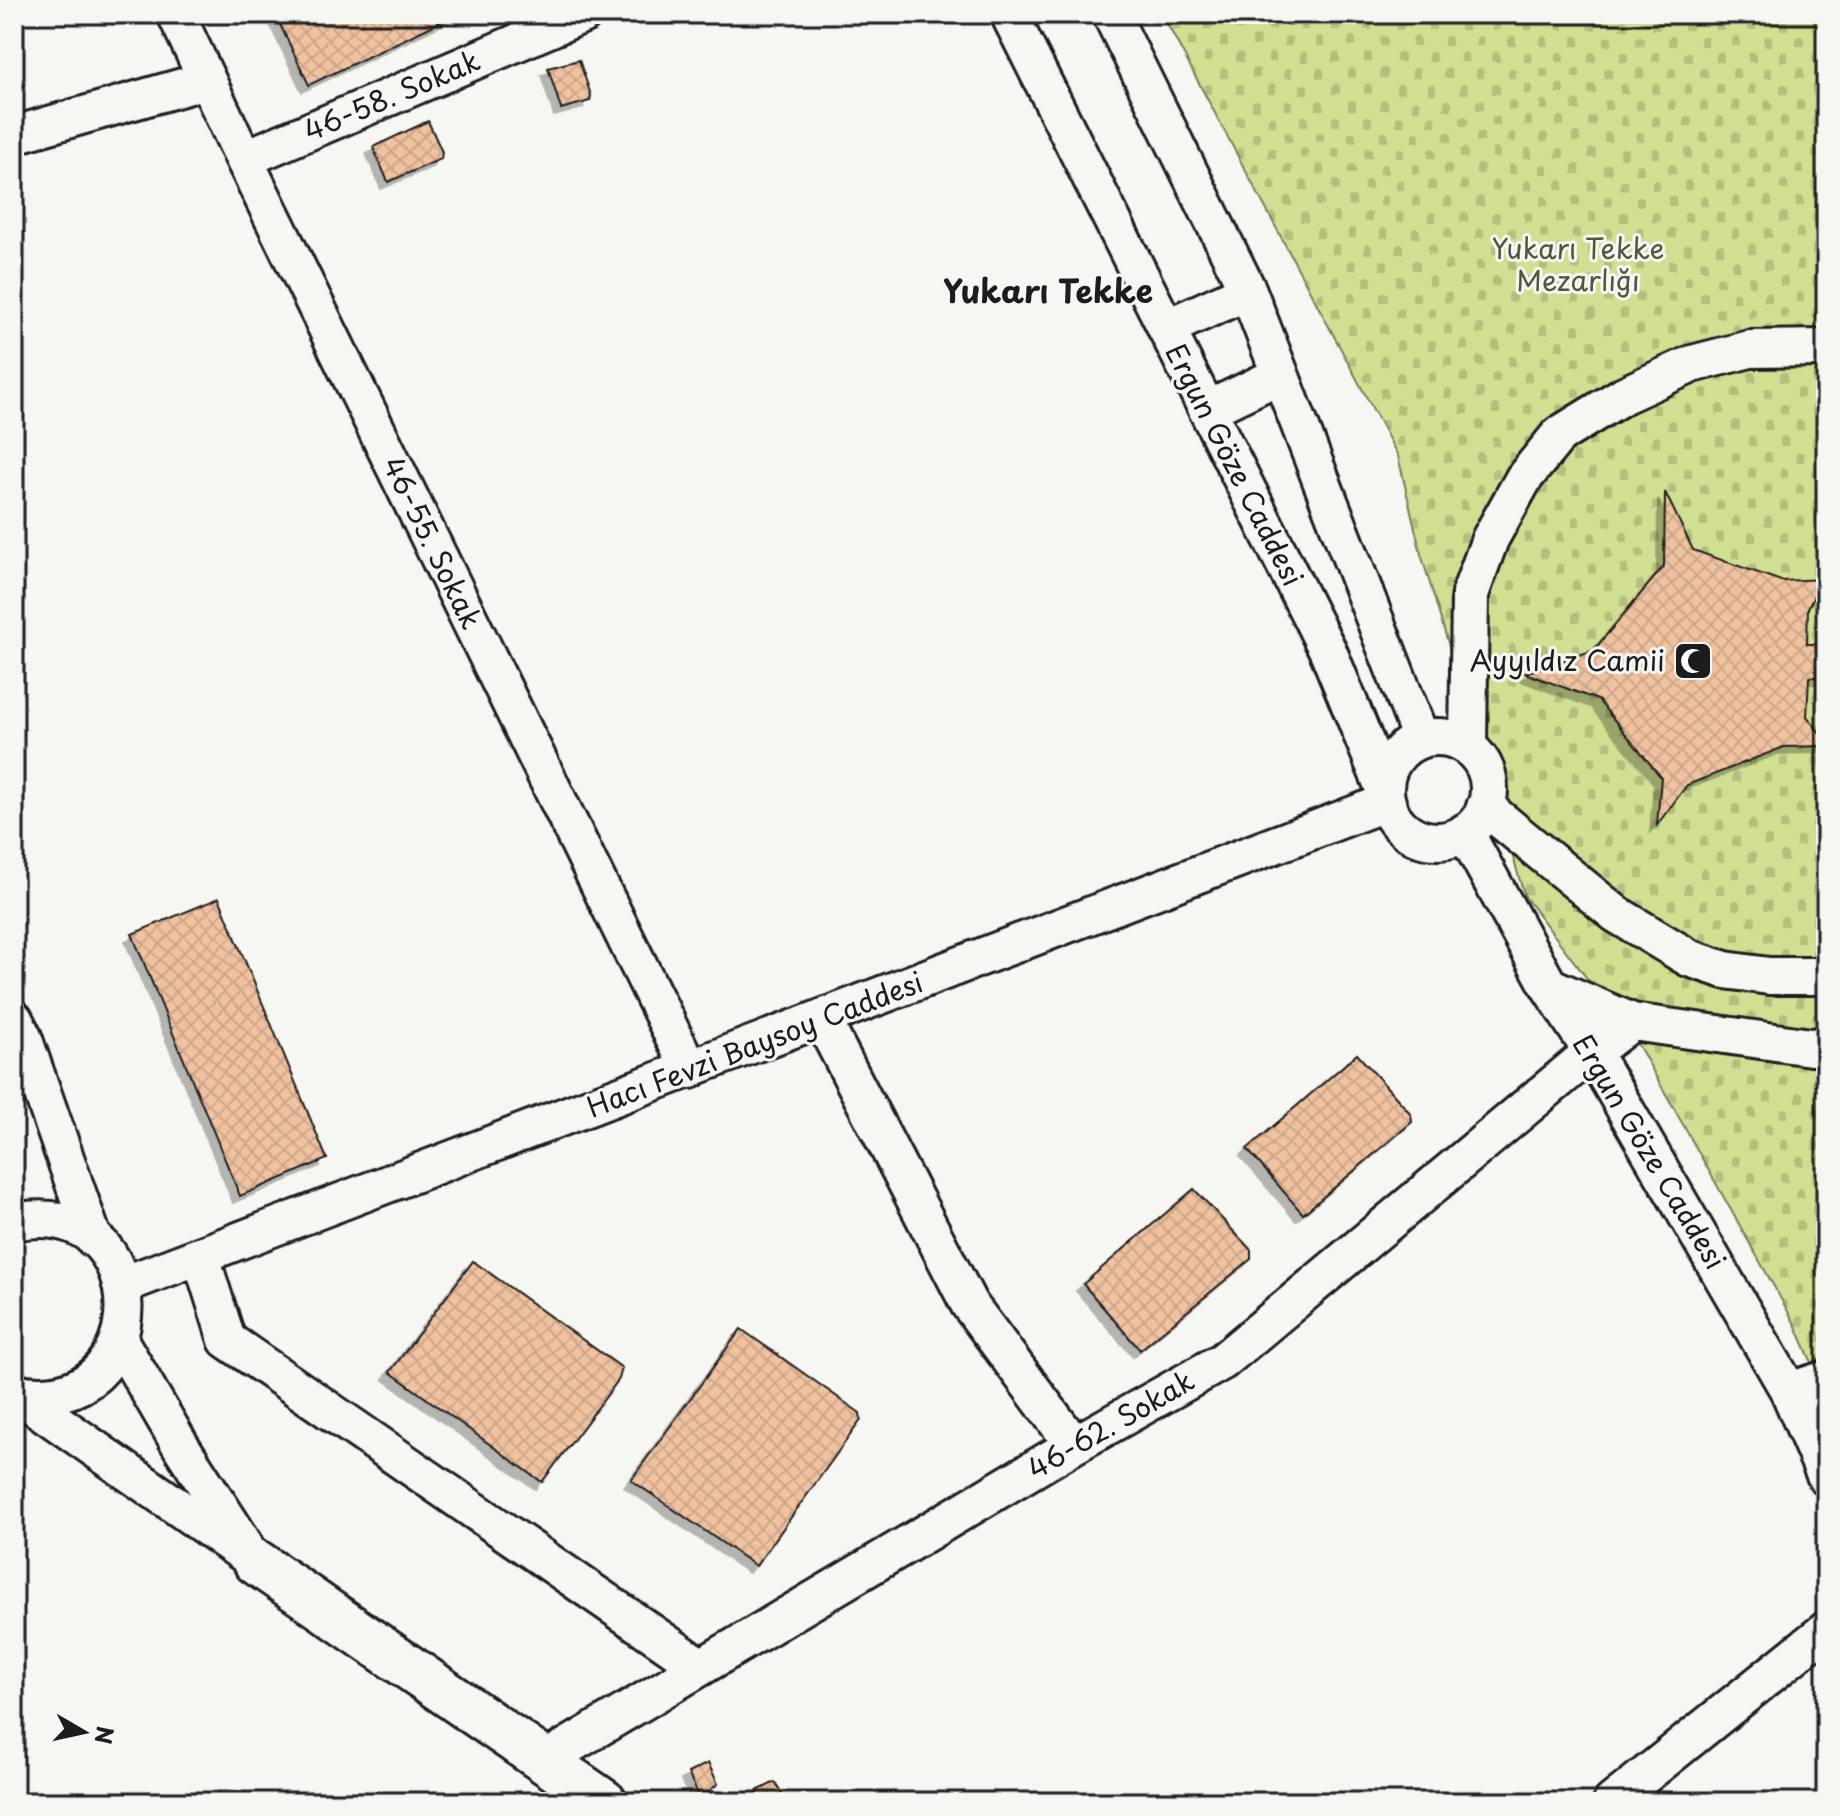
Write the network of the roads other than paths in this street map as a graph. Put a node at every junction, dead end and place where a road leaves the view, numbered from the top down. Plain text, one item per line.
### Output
1 (176, 14) edge
2 (584, 14) edge
3 (1009, 14) edge
4 (1111, 14) edge
5 (207, 80) junction
6 (14, 135) edge
7 (244, 159) junction
8 (1248, 291) junction
9 (1166, 328) junction
10 (1826, 348) edge
11 (1280, 375) junction
12 (1207, 410) junction
13 (1421, 739) junction
14 (1468, 746) junction
15 (1386, 797) junction
16 (1475, 820) junction
17 (1826, 976) edge
18 (1549, 986) junction
19 (14, 1019) edge
20 (822, 1019) junction
21 (1632, 1022) junction
22 (1826, 1045) edge
23 (1592, 1052) junction
24 (690, 1070) junction
25 (14, 1222) edge
26 (93, 1238) junction
27 (201, 1257) junction
28 (123, 1285) junction
29 (119, 1340) junction
30 (1826, 1379) edge
31 (1789, 1391) junction
32 (14, 1392) edge
33 (1074, 1445) junction
34 (1826, 1477) edge
35 (256, 1562) junction
36 (1826, 1630) edge
37 (701, 1667) junction
38 (543, 1761) junction
39 (604, 1802) edge
40 (1612, 1802) edge

1 - 5 street, 46-55. Sokak
2 - 7 street, 46-58. Sokak
3 - 9 street, Ergun Göze Caddesi
4 - 8 street
5 - 6 street
5 - 7 street, 46-55. Sokak
7 - 24 street, 46-55. Sokak
8 - 9 street
8 - 11 street
9 - 12 street, Ergun Göze Caddesi
10 - 14 street
11 - 12 street
11 - 13 street
12 - 15 street, Ergun Göze Caddesi
13 - 14 street
13 - 15 street
14 - 16 street
15 - 16 street
15 - 20 street, Hacı Fevzi Baysoy Caddesi
16 - 17 street
16 - 18 street, Ergun Göze Caddesi
18 - 21 street
18 - 23 street, Ergun Göze Caddesi
19 - 26 street
20 - 24 street, Hacı Fevzi Baysoy Caddesi
20 - 33 street
21 - 22 street
21 - 23 street, 46-62. Sokak
23 - 31 street, Ergun Göze Caddesi
23 - 33 street, 46-62. Sokak
24 - 27 street, Hacı Fevzi Baysoy Caddesi
25 - 26 street
26 - 28 street
27 - 28 street, Hacı Fevzi Baysoy Caddesi
27 - 37 street
28 - 29 street
29 - 32 street
29 - 35 street
30 - 31 street
31 - 34 street, Ergun Göze Caddesi
32 - 35 street
33 - 37 street, 46-62. Sokak
35 - 38 street
36 - 40 street
37 - 38 street, 46-62. Sokak
38 - 39 street

